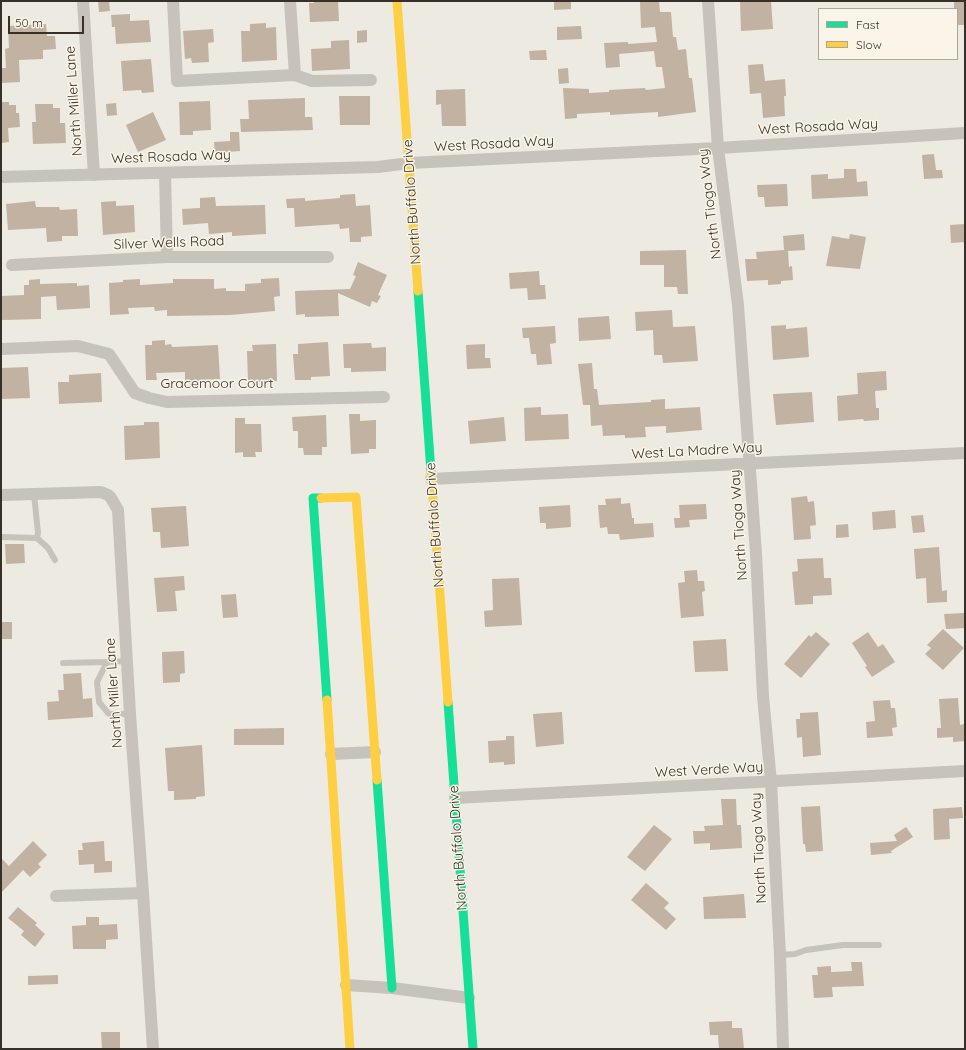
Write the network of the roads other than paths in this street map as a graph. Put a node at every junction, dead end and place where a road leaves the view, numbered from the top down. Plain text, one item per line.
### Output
1 (83, 1) edge
2 (173, 1) edge
3 (290, 1) edge
4 (397, 1) edge
5 (708, 1) edge
6 (295, 75) junction
7 (370, 80) dead end
8 (965, 134) edge
9 (718, 148) junction
10 (409, 163) junction
11 (165, 173) junction
12 (94, 174) junction
13 (1, 178) edge
14 (167, 257) junction
15 (328, 257) dead end
16 (12, 265) dead end
17 (1, 349) edge
18 (384, 397) dead end
19 (965, 453) edge
20 (750, 464) junction
21 (431, 479) junction
22 (34, 494) junction
23 (1, 495) edge
24 (1, 537) edge
25 (37, 538) junction
26 (55, 560) dead end
27 (127, 661) junction
28 (107, 662) junction
29 (63, 663) dead end
30 (130, 714) junction
31 (375, 752) junction
32 (331, 754) junction
33 (965, 771) edge
34 (771, 782) junction
35 (455, 798) junction
36 (144, 893) junction
37 (56, 896) dead end
38 (879, 946) dead end
39 (780, 955) junction
40 (346, 985) junction
41 (392, 988) junction
42 (469, 998) junction
43 (153, 1049) edge
44 (350, 1049) edge
45 (473, 1049) edge
46 (783, 1049) edge

1 - 12 street, North Miller Lane
2 - 6 street
3 - 6 street
4 - 10 street, North Buffalo Drive
5 - 9 street, North Tioga Way
6 - 7 street
8 - 9 street, West Rosada Way
9 - 10 street, West Rosada Way
9 - 20 street, North Tioga Way
10 - 11 street, West Rosada Way
10 - 21 street, North Buffalo Drive
11 - 12 street, West Rosada Way
11 - 14 street
12 - 13 street, West Rosada Way
14 - 15 street, Silver Wells Road
14 - 16 street, Silver Wells Road
17 - 18 street, Gracemoor Court
19 - 20 street, West La Madre Way
20 - 21 street, West La Madre Way
20 - 34 street, North Tioga Way
21 - 35 street, North Buffalo Drive
22 - 23 street
22 - 25 lane
22 - 27 street, North Miller Lane
24 - 25 lane
25 - 26 lane
27 - 28 lane
27 - 30 street, North Miller Lane
28 - 29 lane
28 - 30 lane
30 - 36 street, North Miller Lane
31 - 32 street
31 - 32 street
31 - 41 street
32 - 40 street
33 - 34 street, West Verde Way
34 - 35 street, West Verde Way
34 - 39 street, North Tioga Way
35 - 42 street, North Buffalo Drive
36 - 37 street
36 - 43 street, North Miller Lane
38 - 39 lane
39 - 46 street, North Tioga Way
40 - 41 street
40 - 44 street
41 - 42 street
42 - 45 street, North Buffalo Drive

